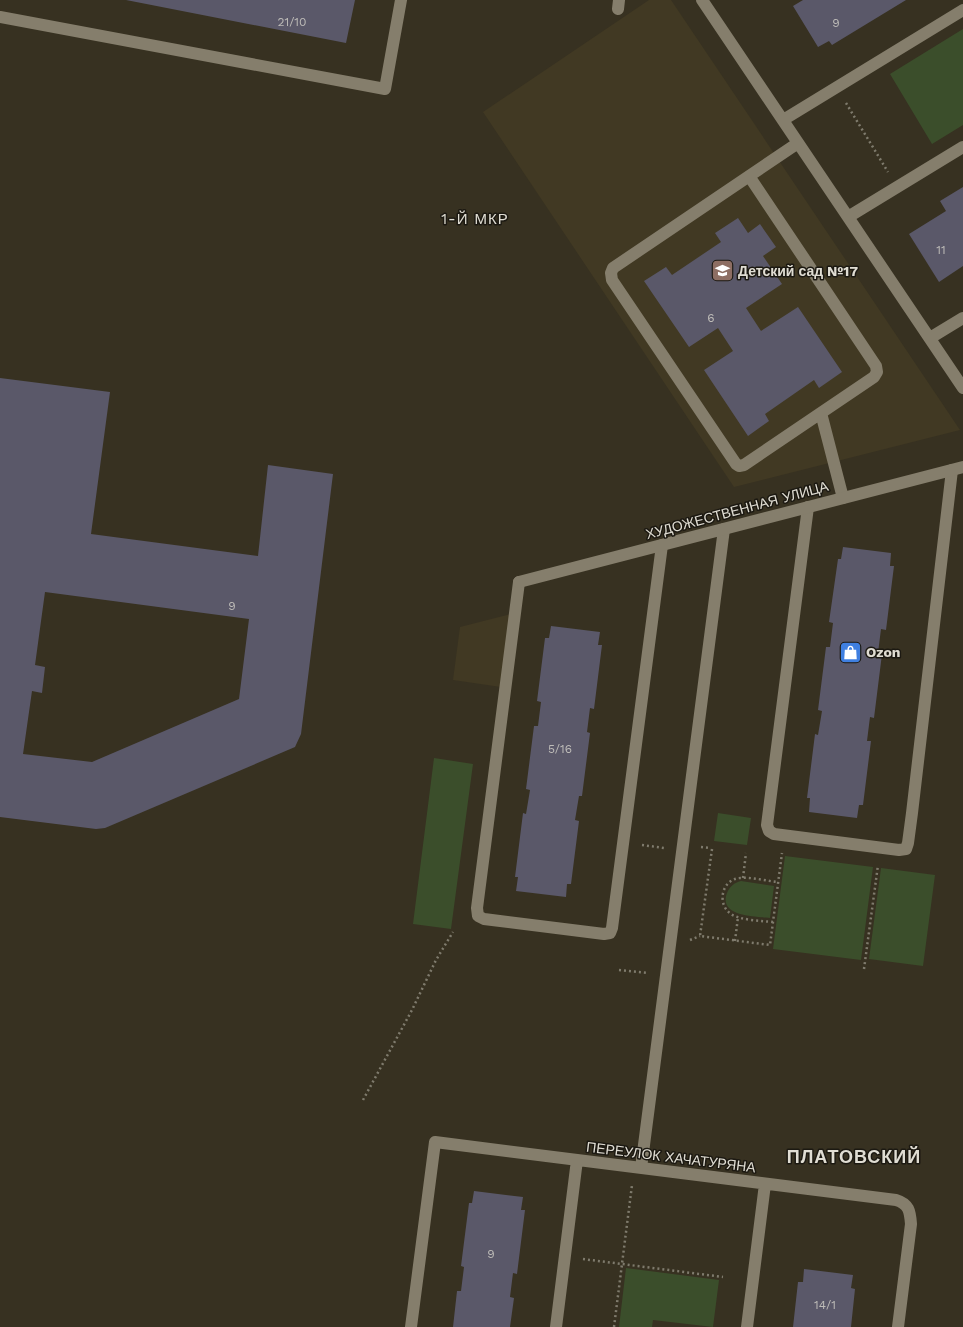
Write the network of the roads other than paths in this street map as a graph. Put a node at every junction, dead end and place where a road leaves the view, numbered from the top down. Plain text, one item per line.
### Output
1 (401, 0) edge
2 (702, 0) edge
3 (963, 10) edge
4 (0, 17) edge
5 (783, 120) junction
6 (798, 143) junction
7 (963, 147) edge
8 (749, 176) junction
9 (848, 217) junction
10 (963, 318) edge
11 (930, 338) junction
12 (963, 388) edge
13 (822, 413) junction
14 (958, 468) edge
15 (843, 498) junction
16 (808, 507) junction
17 (724, 529) junction
18 (662, 545) junction
19 (577, 1160) junction
20 (638, 1168) junction
21 (765, 1184) junction
22 (411, 1327) edge
23 (556, 1327) edge
24 (747, 1327) edge
25 (898, 1327) edge

1 - 4 street
2 - 5 street
3 - 5 street
5 - 6 street
6 - 8 street
6 - 9 street
7 - 9 street
8 - 13 street
8 - 13 street
9 - 11 street
10 - 11 street
11 - 12 street
13 - 15 street
14 - 15 street, ХУДОЖЕСТВЕННАЯ УЛИЦА
14 - 16 street
15 - 16 street, ХУДОЖЕСТВЕННАЯ УЛИЦА
16 - 17 street, ХУДОЖЕСТВЕННАЯ УЛИЦА
17 - 18 street, ХУДОЖЕСТВЕННАЯ УЛИЦА
17 - 20 street
18 - 18 street, ХУДОЖЕСТВЕННАЯ УЛИЦА
19 - 20 street, ПЕРЕУЛОК ХАЧАТУРЯНА
19 - 22 street, ПЕРЕУЛОК ХАЧАТУРЯНА
19 - 23 street
20 - 21 street, ПЕРЕУЛОК ХАЧАТУРЯНА
21 - 24 street
21 - 25 street, ПЕРЕУЛОК ХАЧАТУРЯНА

